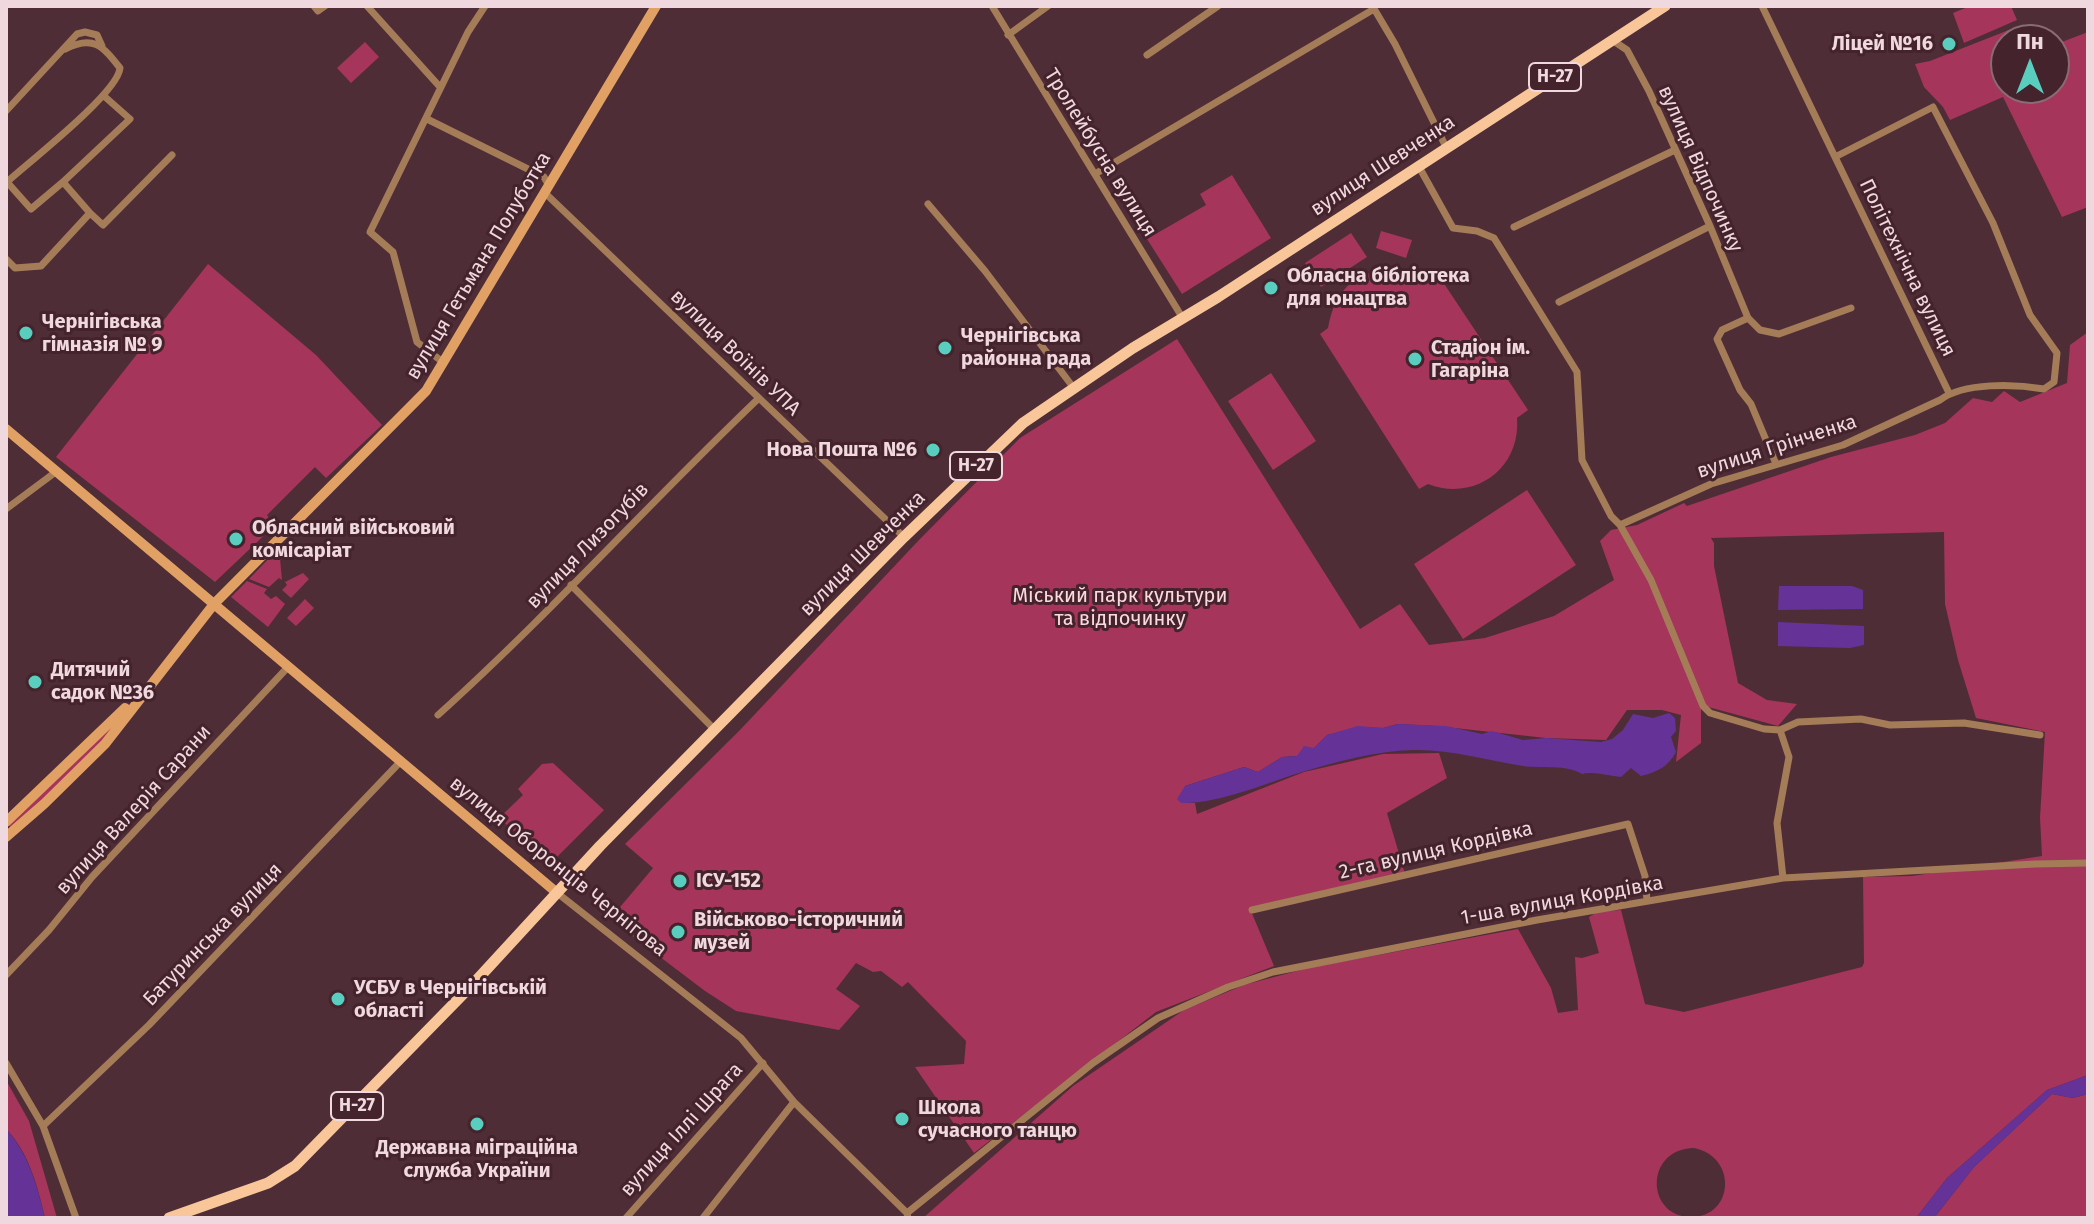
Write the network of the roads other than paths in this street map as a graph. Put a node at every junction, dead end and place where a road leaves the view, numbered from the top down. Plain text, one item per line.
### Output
1 (314, 6) edge
2 (325, 6) edge
3 (367, 6) edge
4 (485, 6) edge
5 (656, 6) edge
6 (992, 6) edge
7 (1048, 6) edge
8 (1218, 6) edge
9 (1665, 6) edge
10 (1762, 6) edge
11 (1373, 8) edge
12 (1008, 35) junction
13 (1612, 40) junction
14 (1147, 55) dead end
15 (440, 87) junction
16 (104, 96) junction
17 (6, 111) edge
18 (427, 119) junction
19 (1446, 147) junction
20 (1675, 150) junction
21 (172, 155) dead end
22 (1835, 157) junction
23 (1418, 165) junction
24 (1095, 174) junction
25 (63, 182) junction
26 (546, 188) junction
27 (928, 204) dead end
28 (90, 213) junction
29 (1710, 226) junction
30 (1514, 227) dead end
31 (6, 259) edge
32 (1559, 302) dead end
33 (1851, 308) dead end
34 (1182, 317) junction
35 (1748, 318) junction
36 (444, 363) junction
37 (1073, 387) junction
38 (1949, 393) junction
39 (759, 398) junction
40 (6, 429) edge
41 (1776, 464) junction
42 (57, 471) junction
43 (6, 509) edge
44 (1620, 525) junction
45 (904, 537) junction
46 (571, 585) junction
47 (214, 604) junction
48 (288, 667) junction
49 (139, 697) junction
50 (438, 715) dead end
51 (715, 730) junction
52 (1780, 730) junction
53 (2040, 735) dead end
54 (401, 761) junction
55 (6, 822) edge
56 (6, 837) edge
57 (2088, 863) edge
58 (1783, 878) junction
59 (556, 892) junction
60 (1647, 901) junction
61 (1252, 910) dead end
62 (6, 975) edge
63 (6, 1063) edge
64 (763, 1063) junction
65 (1072, 1078) joint
66 (794, 1102) junction
67 (43, 1126) junction
68 (907, 1216) edge
69 (76, 1218) edge
70 (169, 1218) edge
71 (626, 1218) edge
72 (703, 1218) edge

1 - 2 street
3 - 15 street
4 - 15 street
5 - 26 street, вулиця Гетьмана Полуботка
6 - 12 street, Тролейбусна вулиця
7 - 12 street
8 - 14 street
9 - 13 main road, вулиця Шевченка / Н-27
10 - 22 street, Політехнічна вулиця
11 - 19 street
11 - 24 street
12 - 24 street, Тролейбусна вулиця
13 - 19 main road, вулиця Шевченка / Н-27
13 - 20 street, вулиця Відпочинку
15 - 18 street
16 - 17 street
16 - 25 street
16 - 25 street
18 - 26 street, вулиця Воїнів УПА
18 - 36 street
19 - 23 main road, вулиця Шевченка / Н-27
20 - 29 street, вулиця Відпочинку
20 - 30 street
21 - 28 street
22 - 38 street, Політехнічна вулиця
22 - 38 street, вулиця Грінченка
23 - 34 main road, вулиця Шевченка / Н-27
23 - 44 street
24 - 34 street, Тролейбусна вулиця
25 - 28 street
26 - 36 street, вулиця Гетьмана Полуботка
26 - 39 street, вулиця Воїнів УПА
27 - 37 street
28 - 31 street
29 - 32 street
29 - 35 street, вулиця Відпочинку
33 - 35 street
34 - 37 main road, вулиця Шевченка / Н-27
35 - 41 street
36 - 47 street, вулиця Гетьмана Полуботка
37 - 45 main road, вулиця Шевченка / Н-27
38 - 41 street, вулиця Грінченка
39 - 45 street, вулиця Воїнів УПА
39 - 46 street, вулиця Лизогубів
40 - 42 street, вулиця Оборонців Чернігова
41 - 44 street, вулиця Грінченка
42 - 43 street
42 - 47 street, вулиця Оборонців Чернігова
44 - 52 street
45 - 51 main road, вулиця Шевченка / Н-27
46 - 50 street, вулиця Лизогубів
46 - 51 street
47 - 48 street, вулиця Оборонців Чернігова
47 - 49 street, вулиця Гетьмана Полуботка
48 - 54 street, вулиця Оборонців Чернігова
48 - 62 street, вулиця Валерія Сарани
49 - 55 street, вулиця Гетьмана Полуботка
49 - 56 street, вулиця Гетьмана Полуботка
51 - 59 main road, вулиця Шевченка / Н-27
52 - 53 street
52 - 58 street
54 - 59 street, вулиця Оборонців Чернігова
54 - 67 street, Батуринська вулиця
57 - 58 street, 1-ша вулиця Кордівка
58 - 60 street, 1-ша вулиця Кордівка
59 - 64 street, вулиця Оборонців Чернігова
59 - 70 main road, вулиця Шевченка / Н-27
60 - 61 street, 2-га вулиця Кордівка
60 - 65 street, 1-ша вулиця Кордівка
63 - 67 street
64 - 66 street, вулиця Оборонців Чернігова
64 - 71 street, вулиця Іллі Шрага
65 - 68 street, вулиця Оборонців Чернігова
66 - 68 street, вулиця Оборонців Чернігова
66 - 72 street
67 - 69 street

